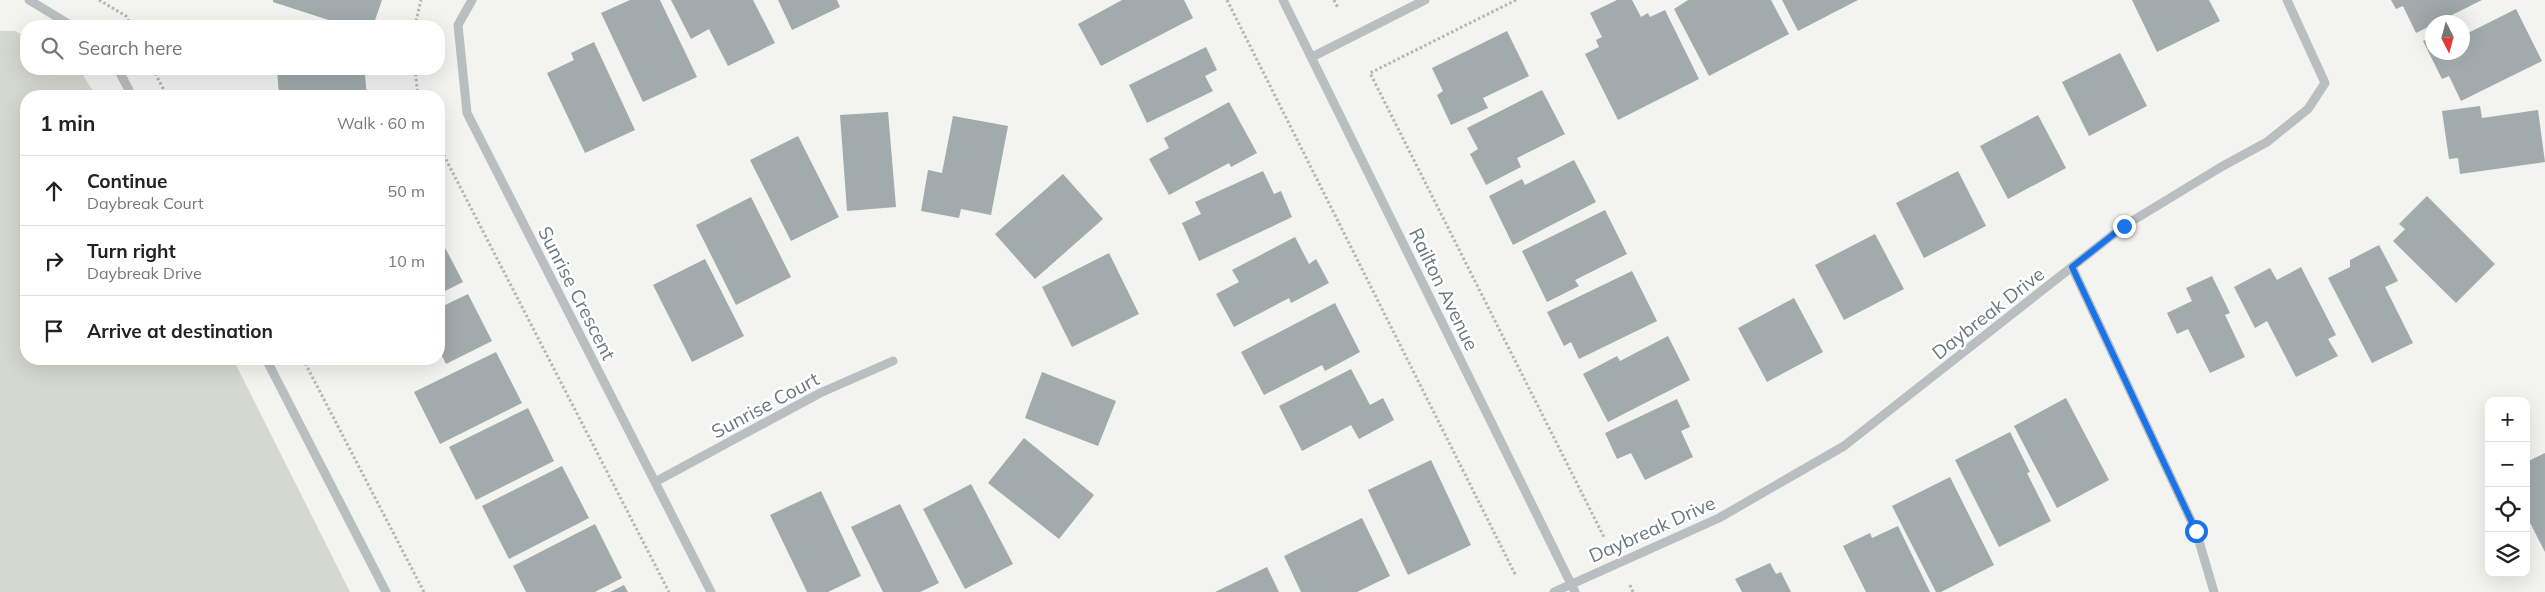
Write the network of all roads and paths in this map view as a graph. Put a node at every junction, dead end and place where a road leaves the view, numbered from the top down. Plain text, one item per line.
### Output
1 (29, 0) edge
2 (99, 0) edge
3 (421, 0) edge
4 (472, 0) edge
5 (1227, 0) edge
6 (1283, 0) edge
7 (1334, 0) edge
8 (1425, 0) edge
9 (1516, 0) edge
10 (2287, 0) edge
11 (1338, 8) dead end
12 (62, 20) edge
13 (128, 20) edge
14 (416, 20) edge
15 (1312, 57) junction
16 (121, 75) edge
17 (156, 75) edge
18 (416, 75) edge
19 (129, 90) edge
20 (164, 90) edge
21 (417, 90) edge
22 (445, 158) edge
23 (2072, 267) junction
24 (893, 361) dead end
25 (269, 365) edge
26 (306, 365) edge
27 (655, 482) junction
28 (1604, 537) dead end
29 (1516, 576) dead end
30 (1630, 585) dead end
31 (1573, 588) edge
32 (386, 592) edge
33 (424, 592) edge
34 (669, 592) edge
35 (710, 592) edge
36 (1554, 592) edge
37 (1633, 592) edge
38 (2214, 592) edge

1 - 12 street
2 - 13 path
3 - 14 path
4 - 27 street, Sunrise Crescent
5 - 29 path
6 - 15 street, Railton Avenue
7 - 11 path
8 - 15 street
9 - 28 path
10 - 23 street, Daybreak Drive
15 - 31 street, Railton Avenue
16 - 19 street
17 - 20 path
18 - 21 path
22 - 34 path
23 - 31 street, Daybreak Drive
23 - 38 street
24 - 27 street, Sunrise Court
25 - 32 street
26 - 33 path
27 - 35 street, Sunrise Crescent
30 - 37 path
31 - 36 street

